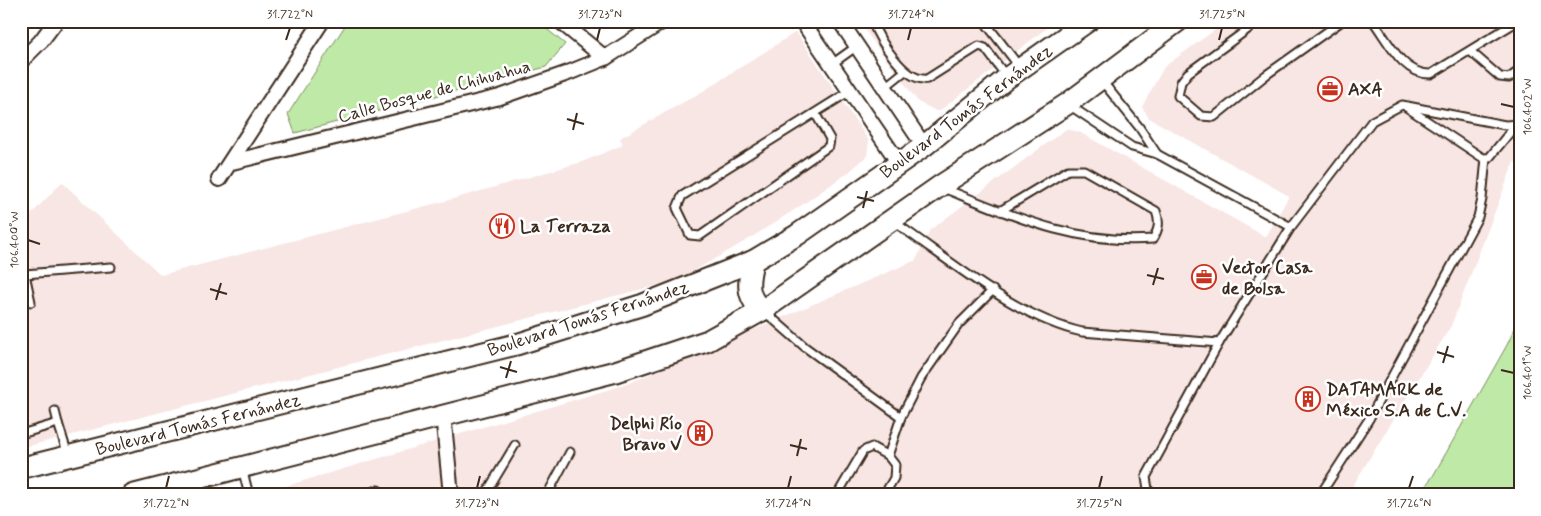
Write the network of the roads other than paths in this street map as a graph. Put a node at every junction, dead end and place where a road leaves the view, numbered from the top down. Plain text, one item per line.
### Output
1 (56, 21) edge
2 (322, 21) edge
3 (560, 21) edge
4 (663, 21) edge
5 (802, 21) edge
6 (840, 21) edge
7 (872, 21) edge
8 (984, 21) edge
9 (1178, 21) edge
10 (1259, 21) edge
11 (1342, 21) edge
12 (1373, 21) edge
13 (1518, 21) edge
14 (1085, 22) edge
15 (857, 46) junction
16 (1470, 51) junction
17 (605, 58) junction
18 (21, 61) edge
19 (832, 64) junction
20 (1520, 70) edge
21 (905, 71) junction
22 (1014, 73) junction
23 (1100, 79) junction
24 (885, 88) junction
25 (850, 91) junction
26 (1067, 104) junction
27 (1402, 105) junction
28 (815, 113) junction
29 (1517, 125) edge
30 (924, 146) junction
31 (1157, 154) junction
32 (1486, 158) junction
33 (232, 162) junction
34 (898, 163) junction
35 (219, 180) dead end
36 (940, 186) junction
37 (1000, 211) junction
38 (891, 220) junction
39 (1291, 227) junction
40 (753, 262) junction
41 (111, 267) dead end
42 (23, 273) edge
43 (993, 290) junction
44 (31, 302) dead end
45 (763, 310) junction
46 (1219, 344) junction
47 (55, 411) dead end
48 (443, 414) junction
49 (901, 417) junction
50 (58, 423) junction
51 (21, 434) edge
52 (515, 445) dead end
53 (570, 452) dead end
54 (68, 456) junction
55 (888, 456) junction
56 (242, 467) junction
57 (21, 468) edge
58 (133, 495) edge
59 (249, 495) edge
60 (360, 495) edge
61 (385, 495) edge
62 (451, 495) edge
63 (485, 495) edge
64 (547, 495) edge
65 (838, 495) edge
66 (884, 495) edge
67 (1149, 495) edge
68 (1320, 495) edge

1 - 18 street
2 - 33 street
3 - 17 street
4 - 17 street, Calle Bosque de Chihuahua
5 - 19 street
6 - 15 street
7 - 21 lane
8 - 22 lane
9 - 23 main road
10 - 11 lane
12 - 16 lane
13 - 16 lane
14 - 22 main road, Boulevard Tomás Fernández
15 - 19 lane
15 - 24 street
16 - 20 lane
17 - 33 street, Calle Bosque de Chihuahua
19 - 25 street
21 - 22 lane
21 - 24 lane
22 - 30 main road, Boulevard Tomás Fernández
23 - 26 main road
23 - 31 lane
24 - 30 street
25 - 28 lane
25 - 34 street
26 - 31 lane
26 - 36 main road
27 - 29 lane
27 - 32 lane
27 - 39 lane
28 - 28 lane
29 - 32 lane
30 - 34 main road, Boulevard Tomás Fernández
31 - 39 lane
32 - 68 lane
33 - 35 street
34 - 40 main road, Boulevard Tomás Fernández
36 - 37 lane
36 - 38 main road
37 - 37 lane
38 - 43 lane
38 - 45 main road
39 - 46 lane
40 - 45 main road
40 - 54 main road, Boulevard Tomás Fernández
41 - 42 lane
42 - 44 lane
43 - 46 lane
43 - 49 lane
45 - 48 main road
45 - 49 lane
46 - 67 lane
47 - 50 lane
48 - 56 main road
48 - 62 street
49 - 55 lane
50 - 51 lane
50 - 54 lane
52 - 63 lane
53 - 64 lane
54 - 57 main road, Boulevard Tomás Fernández
55 - 65 lane
55 - 66 lane
56 - 58 main road
56 - 59 lane
60 - 61 lane

